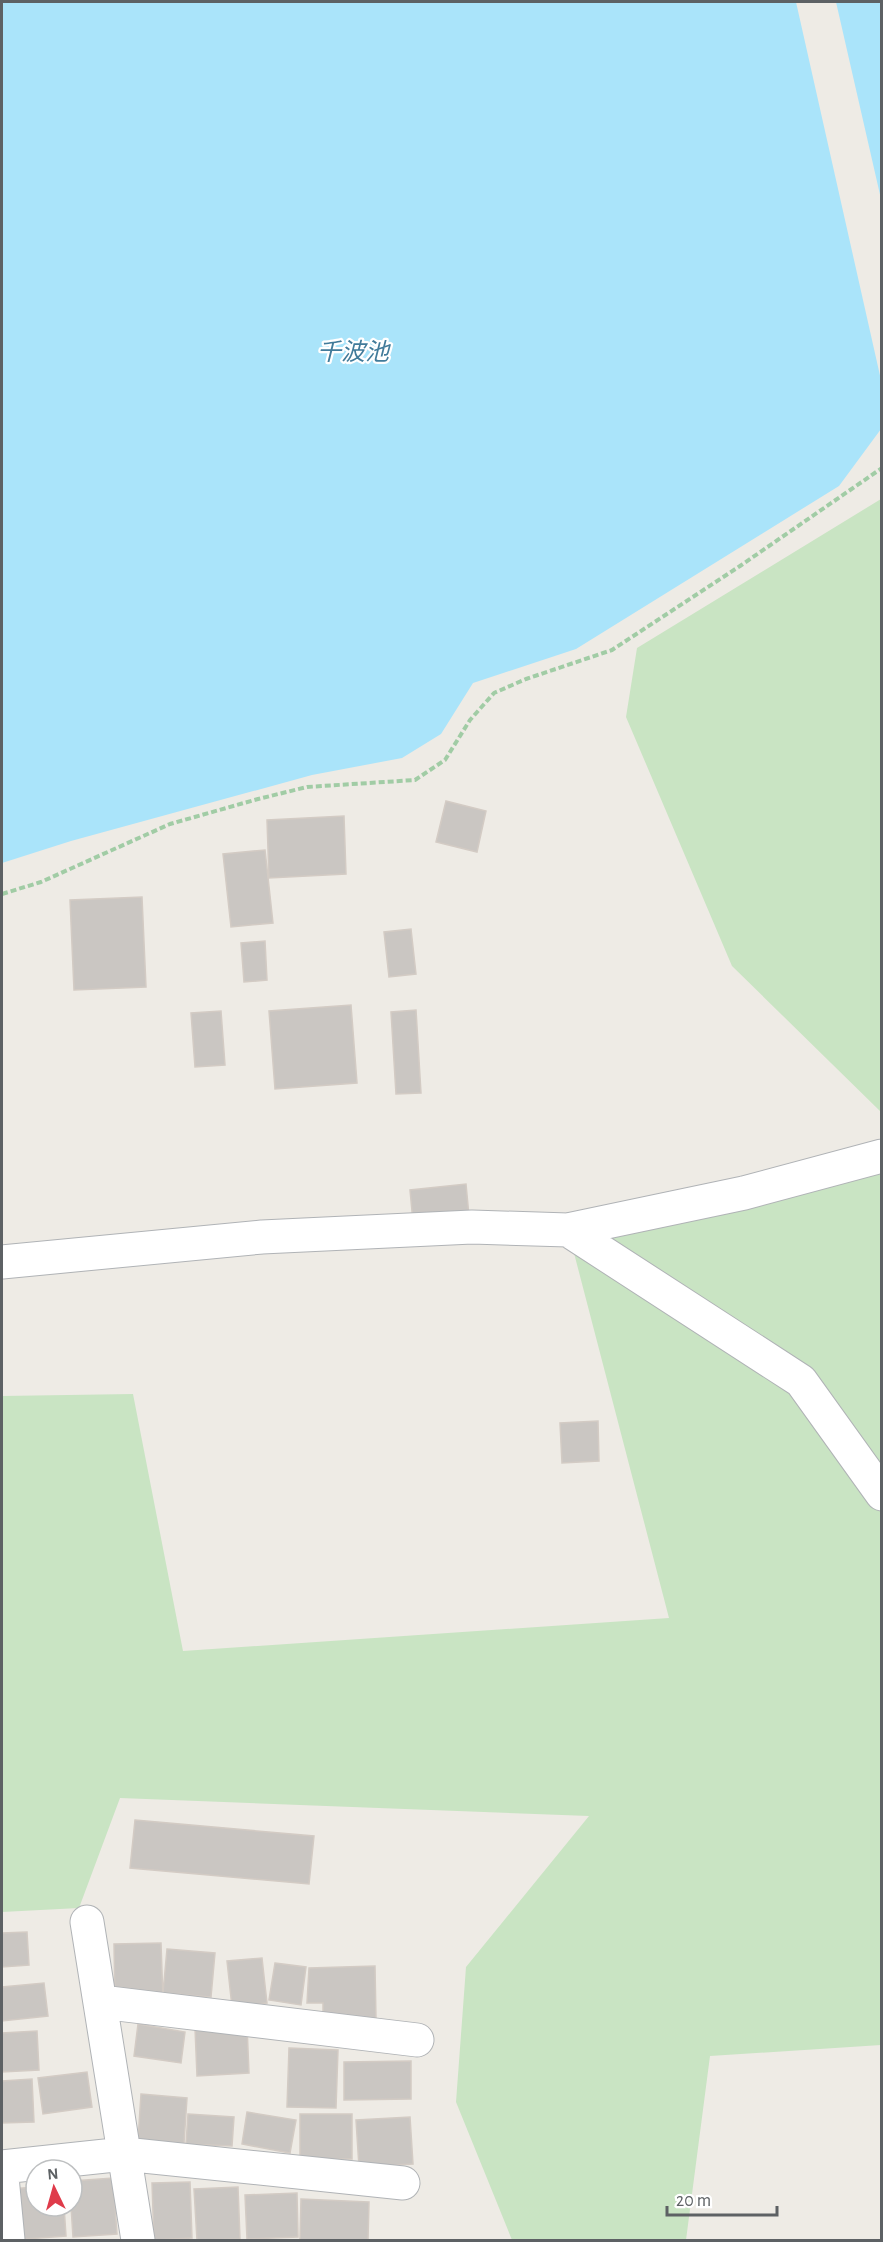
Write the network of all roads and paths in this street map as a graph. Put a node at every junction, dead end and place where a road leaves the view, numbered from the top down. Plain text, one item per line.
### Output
1 (882, 468) edge
2 (2, 894) edge
3 (882, 1156) edge
4 (568, 1230) junction
5 (2, 1262) edge
6 (882, 1494) edge
7 (87, 1922) dead end
8 (101, 2002) junction
9 (417, 2040) dead end
10 (124, 2154) junction
11 (2, 2167) edge
12 (2, 2177) edge
13 (403, 2183) dead end
14 (8, 2241) edge
15 (138, 2241) edge

1 - 2 path
3 - 4 street
4 - 5 street
4 - 6 street
7 - 8 street
8 - 9 street
8 - 10 street
10 - 11 street
10 - 13 street
10 - 15 street
12 - 14 street

